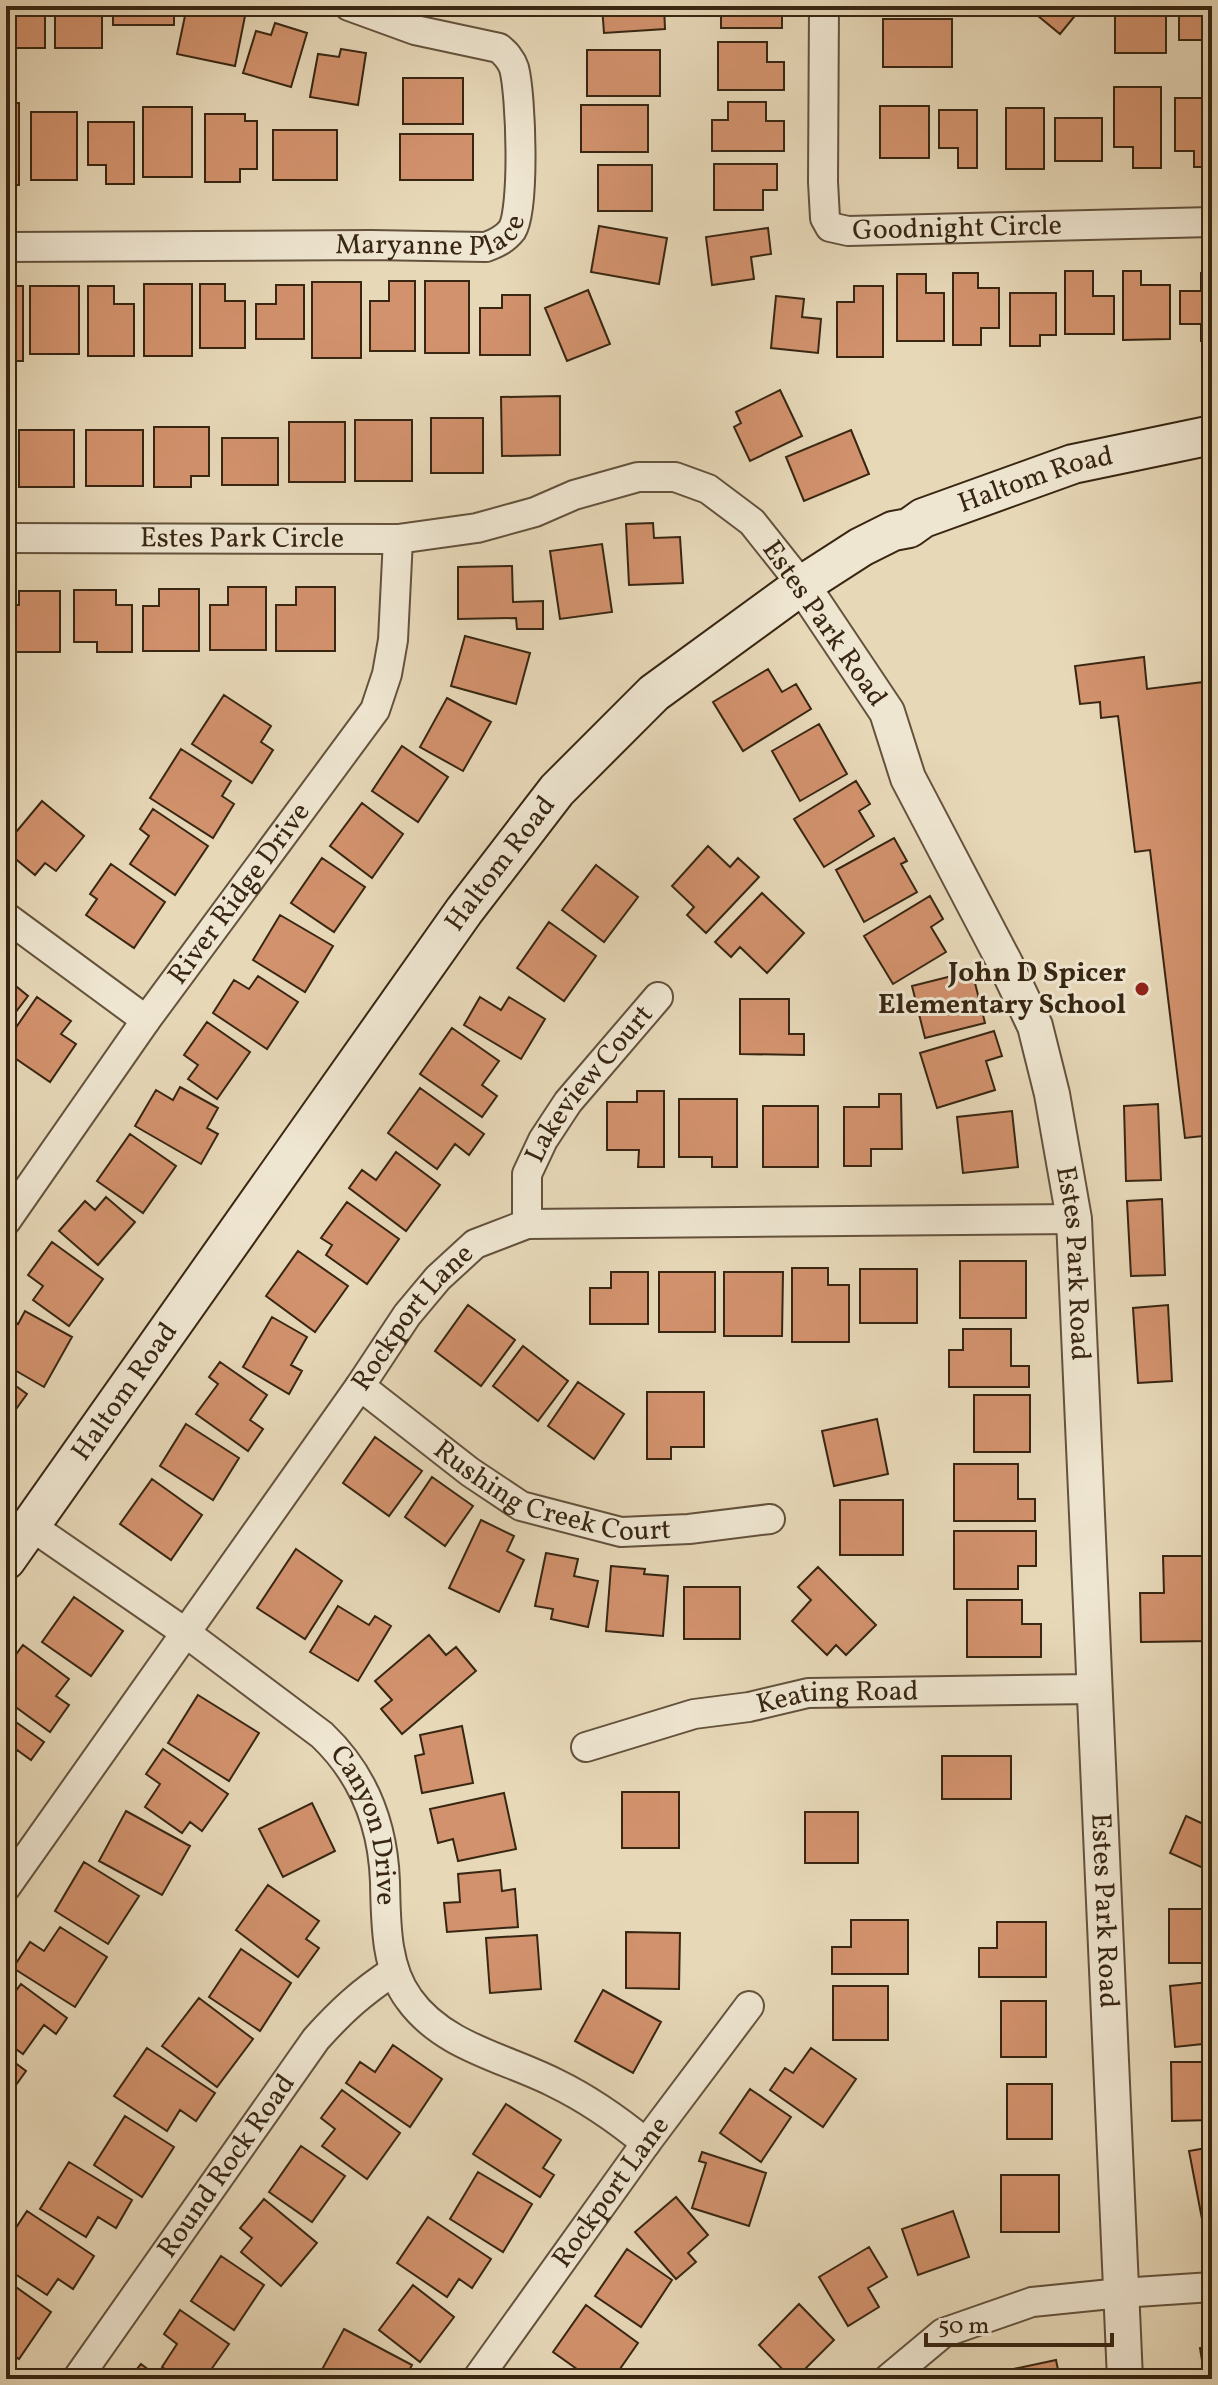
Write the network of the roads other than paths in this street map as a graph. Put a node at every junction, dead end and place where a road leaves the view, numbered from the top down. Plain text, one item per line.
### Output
1 (349, 6) edge
2 (824, 6) edge
3 (1212, 222) edge
4 (6, 247) edge
5 (1212, 435) edge
6 (477, 528) joint
7 (6, 538) edge
8 (398, 539) junction
9 (802, 585) junction
10 (6, 917) edge
11 (658, 997) dead end
12 (146, 1020) junction
13 (1074, 1219) junction
14 (6, 1221) edge
15 (527, 1224) junction
16 (360, 1386) junction
17 (770, 1519) dead end
18 (31, 1526) junction
19 (6, 1560) edge
20 (186, 1633) junction
21 (1094, 1689) junction
22 (586, 1747) dead end
23 (6, 1887) edge
24 (394, 1971) junction
25 (749, 2006) dead end
26 (646, 2143) junction
27 (1212, 2287) edge
28 (1121, 2293) junction
29 (77, 2379) edge
30 (477, 2379) edge
31 (888, 2379) edge
32 (1125, 2379) edge

1 - 4 street, Maryanne Place
2 - 3 street, Goodnight Circle
5 - 9 main road, Haltom Road
6 - 8 street, Estes Park Circle
6 - 9 street, Estes Park Road
7 - 8 street, Estes Park Circle
8 - 12 street, River Ridge Drive
9 - 13 street, Estes Park Road
9 - 18 main road, Haltom Road
10 - 12 street
11 - 15 street, Lakeview Court
12 - 14 street, River Ridge Drive
13 - 15 street, Rockport Lane
13 - 21 street, Estes Park Road
15 - 16 street, Rockport Lane
16 - 17 street, Rushing Creek Court
16 - 20 street, Rockport Lane
18 - 19 main road, Haltom Road
18 - 20 street, Canyon Drive
20 - 23 street, Rockport Lane
20 - 24 street, Canyon Drive
21 - 22 street, Keating Road
21 - 28 street, Estes Park Road
24 - 26 street, Canyon Drive
24 - 29 street, Round Rock Road
25 - 26 street, Rockport Lane
26 - 30 street, Rockport Lane
27 - 28 street
28 - 31 street
28 - 32 street, Estes Park Road

